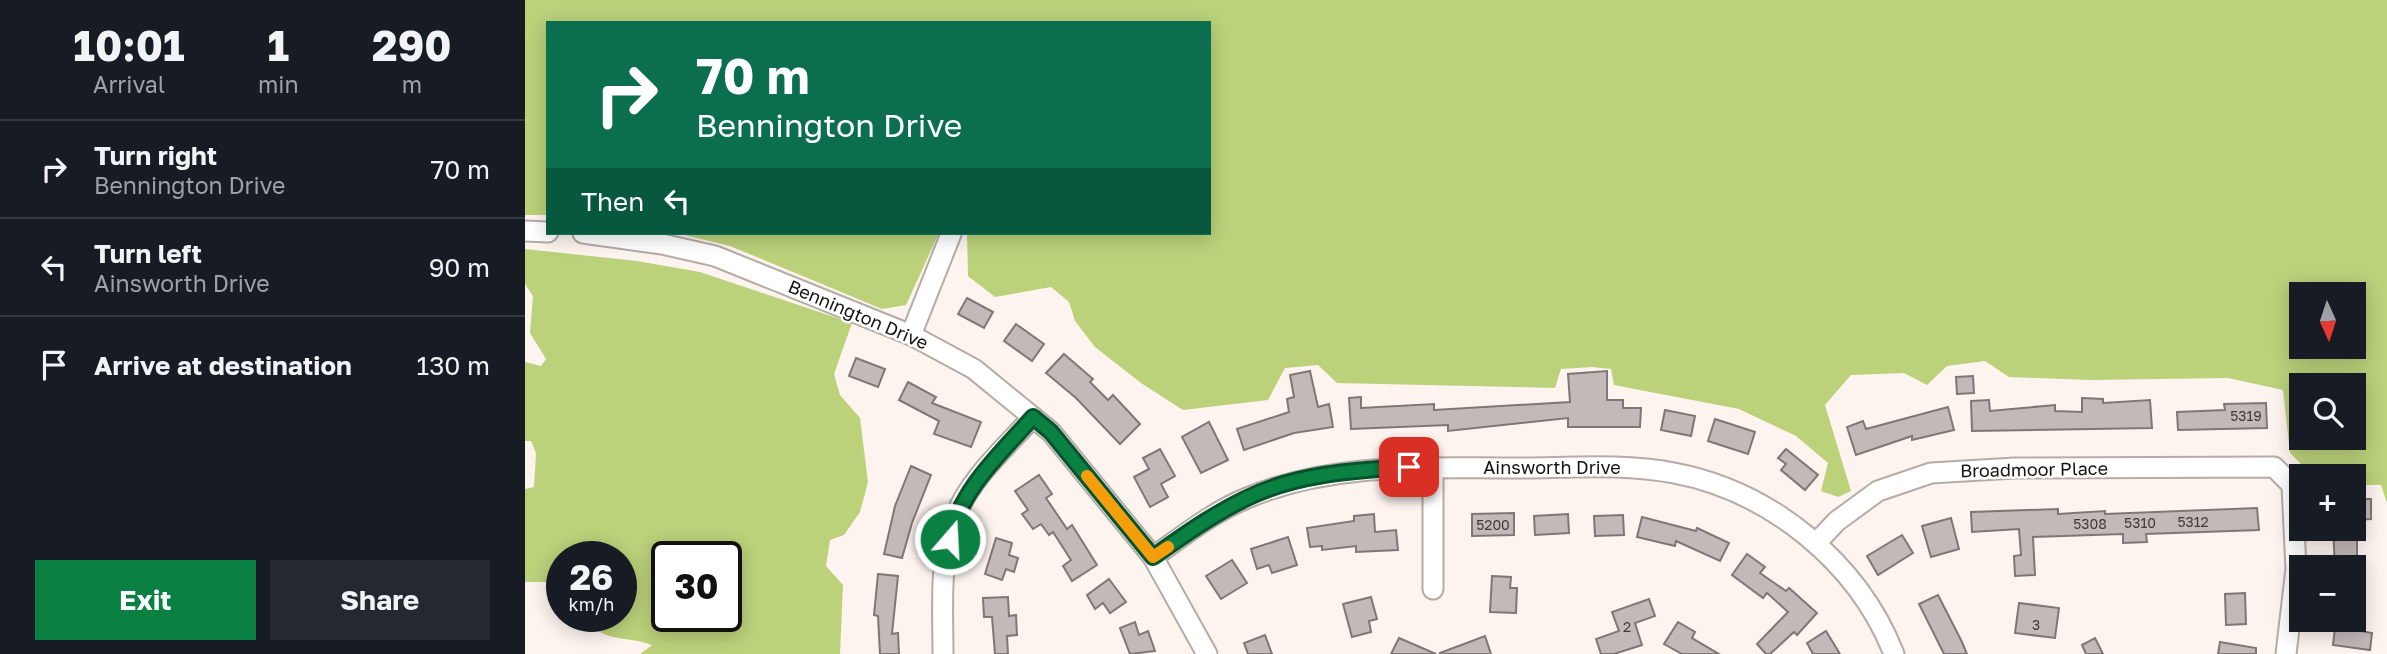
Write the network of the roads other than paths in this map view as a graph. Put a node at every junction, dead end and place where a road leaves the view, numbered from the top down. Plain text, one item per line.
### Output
1 (525, 231) edge
2 (546, 232) edge
3 (597, 235) edge
4 (951, 235) edge
5 (912, 335) junction
6 (1033, 417) junction
7 (1433, 468) junction
8 (1816, 543) junction
9 (1153, 557) junction
10 (1433, 589) dead end
11 (943, 654) edge
12 (1207, 654) edge
13 (1894, 654) edge
14 (2286, 654) edge

1 - 2 street
3 - 5 street, Bennington Drive
4 - 5 street
5 - 6 street, Bennington Drive
6 - 9 street, Bennington Drive
6 - 11 street
7 - 8 street, Ainsworth Drive
7 - 9 street, Ainsworth Drive
7 - 10 street
8 - 13 street, Ainsworth Drive
8 - 14 street, Broadmoor Place
9 - 12 street, Bennington Drive

